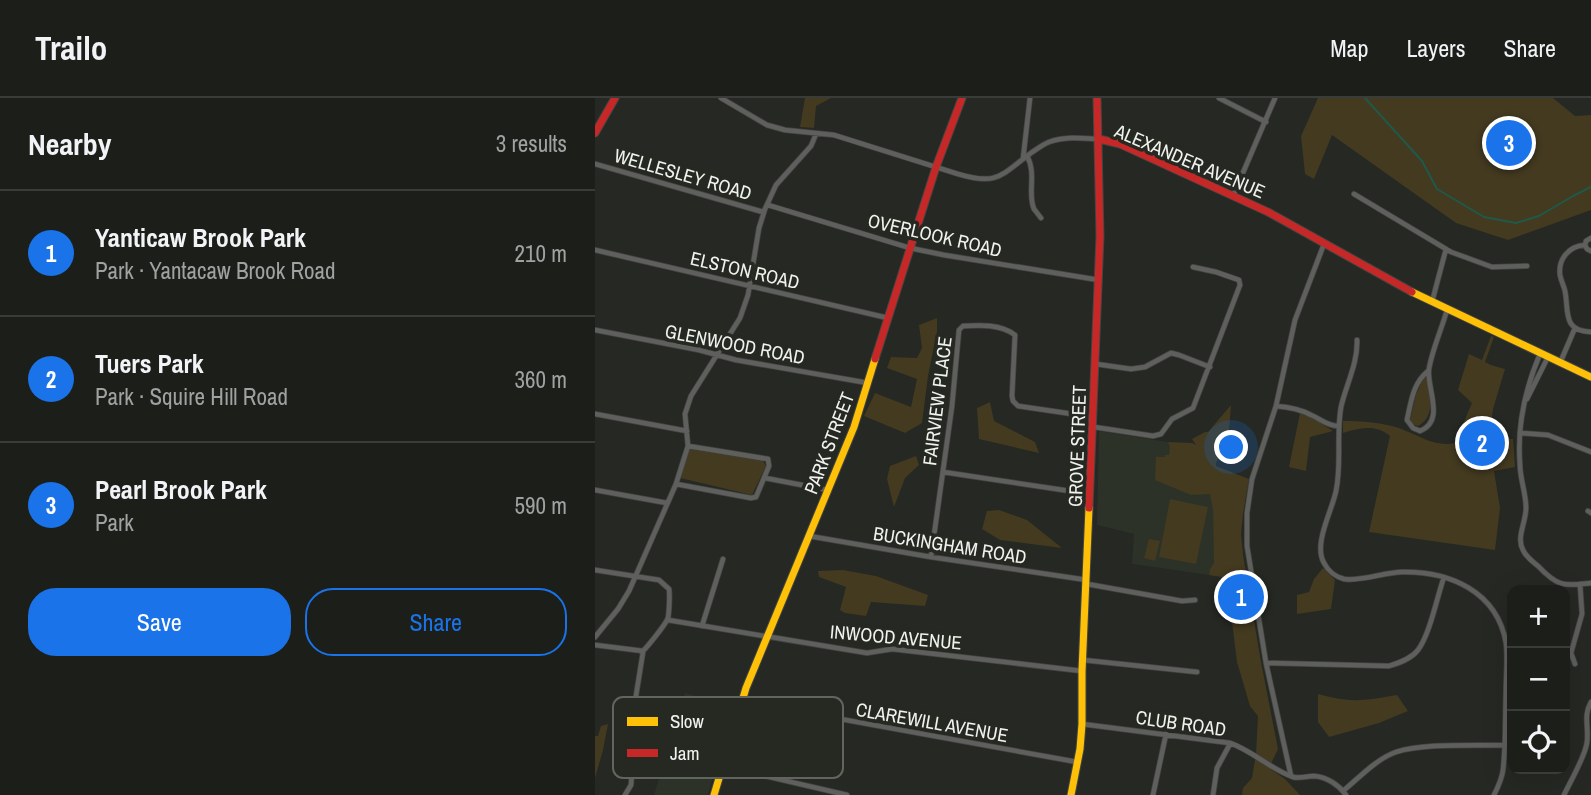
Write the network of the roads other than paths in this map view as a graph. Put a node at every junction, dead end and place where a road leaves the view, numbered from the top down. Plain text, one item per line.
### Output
1 (615, 98) edge
2 (721, 98) edge
3 (962, 98) edge
4 (1030, 98) edge
5 (1097, 98) edge
6 (1219, 98) edge
7 (1275, 98) edge
8 (1266, 122) junction
9 (595, 133) edge
10 (816, 134) junction
11 (1099, 139) junction
12 (1025, 158) junction
13 (595, 164) edge
14 (936, 167) junction
15 (1354, 194) dead end
16 (1233, 196) junction
17 (768, 205) junction
18 (763, 212) junction
19 (1041, 218) dead end
20 (1591, 238) edge
21 (1324, 244) junction
22 (1585, 245) junction
23 (910, 248) junction
24 (1446, 249) junction
25 (595, 250) edge
26 (1591, 251) edge
27 (1527, 266) dead end
28 (1193, 267) dead end
29 (1099, 281) junction
30 (750, 286) junction
31 (1432, 302) junction
32 (1447, 310) junction
33 (888, 318) junction
34 (1575, 328) junction
35 (595, 330) edge
36 (1591, 332) edge
37 (1357, 340) dead end
38 (716, 355) junction
39 (1544, 356) junction
40 (1560, 363) junction
41 (1096, 364) junction
42 (1210, 367) junction
43 (1428, 371) junction
44 (1591, 377) edge
45 (869, 384) junction
46 (1276, 406) junction
47 (595, 414) edge
48 (1094, 418) junction
49 (1338, 426) junction
50 (1094, 427) junction
51 (687, 431) junction
52 (1520, 433) junction
53 (688, 446) junction
54 (1591, 452) edge
55 (943, 472) junction
56 (765, 478) junction
57 (676, 484) junction
58 (595, 490) edge
59 (828, 490) junction
60 (1091, 494) junction
61 (667, 503) junction
62 (809, 536) junction
63 (931, 557) junction
64 (723, 559) dead end
65 (595, 570) edge
66 (636, 576) junction
67 (1444, 577) junction
68 (1087, 582) junction
69 (1591, 583) edge
70 (1580, 584) junction
71 (1195, 600) dead end
72 (668, 620) junction
73 (702, 626) junction
74 (767, 636) junction
75 (595, 637) edge
76 (595, 645) edge
77 (643, 652) junction
78 (1083, 660) junction
79 (1266, 663) junction
80 (1575, 664) dead end
81 (1082, 671) junction
82 (1197, 672) dead end
83 (636, 697) edge
84 (743, 697) edge
85 (1591, 702) edge
86 (843, 720) edge
87 (1082, 724) junction
88 (1166, 734) junction
89 (1230, 743) junction
90 (1504, 745) junction
91 (1588, 749) edge
92 (1077, 762) junction
93 (1291, 776) junction
94 (632, 778) edge
95 (719, 778) edge
96 (774, 778) edge
97 (1345, 793) edge
98 (625, 795) edge
99 (714, 795) edge
100 (847, 795) edge
101 (1071, 795) edge
102 (1153, 795) edge
103 (1213, 795) edge
104 (1495, 795) edge
105 (1564, 795) edge

1 - 9 street
2 - 10 street, ALEXANDER AVENUE
3 - 14 street, PARK STREET
4 - 12 street
5 - 11 street, GROVE STREET
6 - 8 street
7 - 8 street
8 - 16 street
10 - 14 street, ALEXANDER AVENUE
10 - 17 street
11 - 12 street, ALEXANDER AVENUE
11 - 16 street, ALEXANDER AVENUE
11 - 29 street, GROVE STREET
12 - 14 street, ALEXANDER AVENUE
12 - 19 street
13 - 18 street, WELLESLEY ROAD
14 - 23 street, PARK STREET
15 - 24 street
16 - 21 street, ALEXANDER AVENUE
17 - 18 street
17 - 23 street, OVERLOOK ROAD
18 - 30 street
20 - 22 street
21 - 31 street, ALEXANDER AVENUE
21 - 46 street
22 - 26 street
22 - 34 street
23 - 29 street, OVERLOOK ROAD
23 - 33 street, PARK STREET
24 - 27 street
24 - 31 street
25 - 30 street, ELSTON ROAD
28 - 42 street
29 - 41 street, GROVE STREET
30 - 33 street, ELSTON ROAD
30 - 38 street
31 - 32 street, ALEXANDER AVENUE
32 - 39 street, ALEXANDER AVENUE
32 - 43 street
33 - 45 street, PARK STREET
34 - 36 street
34 - 40 street
35 - 38 street, GLENWOOD ROAD
37 - 49 street
38 - 45 street, GLENWOOD ROAD
38 - 51 street
39 - 40 street, ALEXANDER AVENUE
39 - 52 street
40 - 44 street, ALEXANDER AVENUE
41 - 42 street
41 - 48 street, GROVE STREET
42 - 50 street
43 - 43 street
45 - 59 street, PARK STREET
46 - 49 street
46 - 79 street
47 - 51 street
48 - 50 street, GROVE STREET
48 - 55 street, FAIRVIEW PLACE
49 - 67 street
50 - 60 street, GROVE STREET
51 - 53 street
52 - 54 street
52 - 70 street
53 - 56 street
53 - 57 street
55 - 60 street
55 - 63 street, FAIRVIEW PLACE
56 - 57 street
56 - 59 street
57 - 61 street
58 - 61 street
59 - 62 street, PARK STREET
60 - 68 street, GROVE STREET
61 - 66 street
62 - 63 street, BUCKINGHAM ROAD
62 - 74 street, PARK STREET
63 - 68 street, BUCKINGHAM ROAD
64 - 73 street
65 - 66 street
66 - 72 street
66 - 75 street
67 - 79 street
67 - 90 street
68 - 71 street, BUCKINGHAM ROAD
68 - 78 street, GROVE STREET
69 - 70 street
70 - 80 street
72 - 73 street, INWOOD AVENUE
72 - 77 street
73 - 74 street, INWOOD AVENUE
74 - 81 street, INWOOD AVENUE
74 - 84 street, PARK STREET
76 - 77 street
77 - 83 street
78 - 81 street, GROVE STREET
78 - 82 street
79 - 93 street
81 - 87 street, GROVE STREET
85 - 91 street
86 - 92 street, CLAREWILL AVENUE
87 - 88 street, CLUB ROAD
87 - 92 street, GROVE STREET
88 - 89 street, CLUB ROAD
88 - 102 street
89 - 93 street, CLUB ROAD
89 - 103 street
90 - 97 street
90 - 104 street
91 - 105 street
92 - 101 street, GROVE STREET
93 - 97 street, CLUB ROAD
94 - 98 street
95 - 99 street, PARK STREET
96 - 100 street

